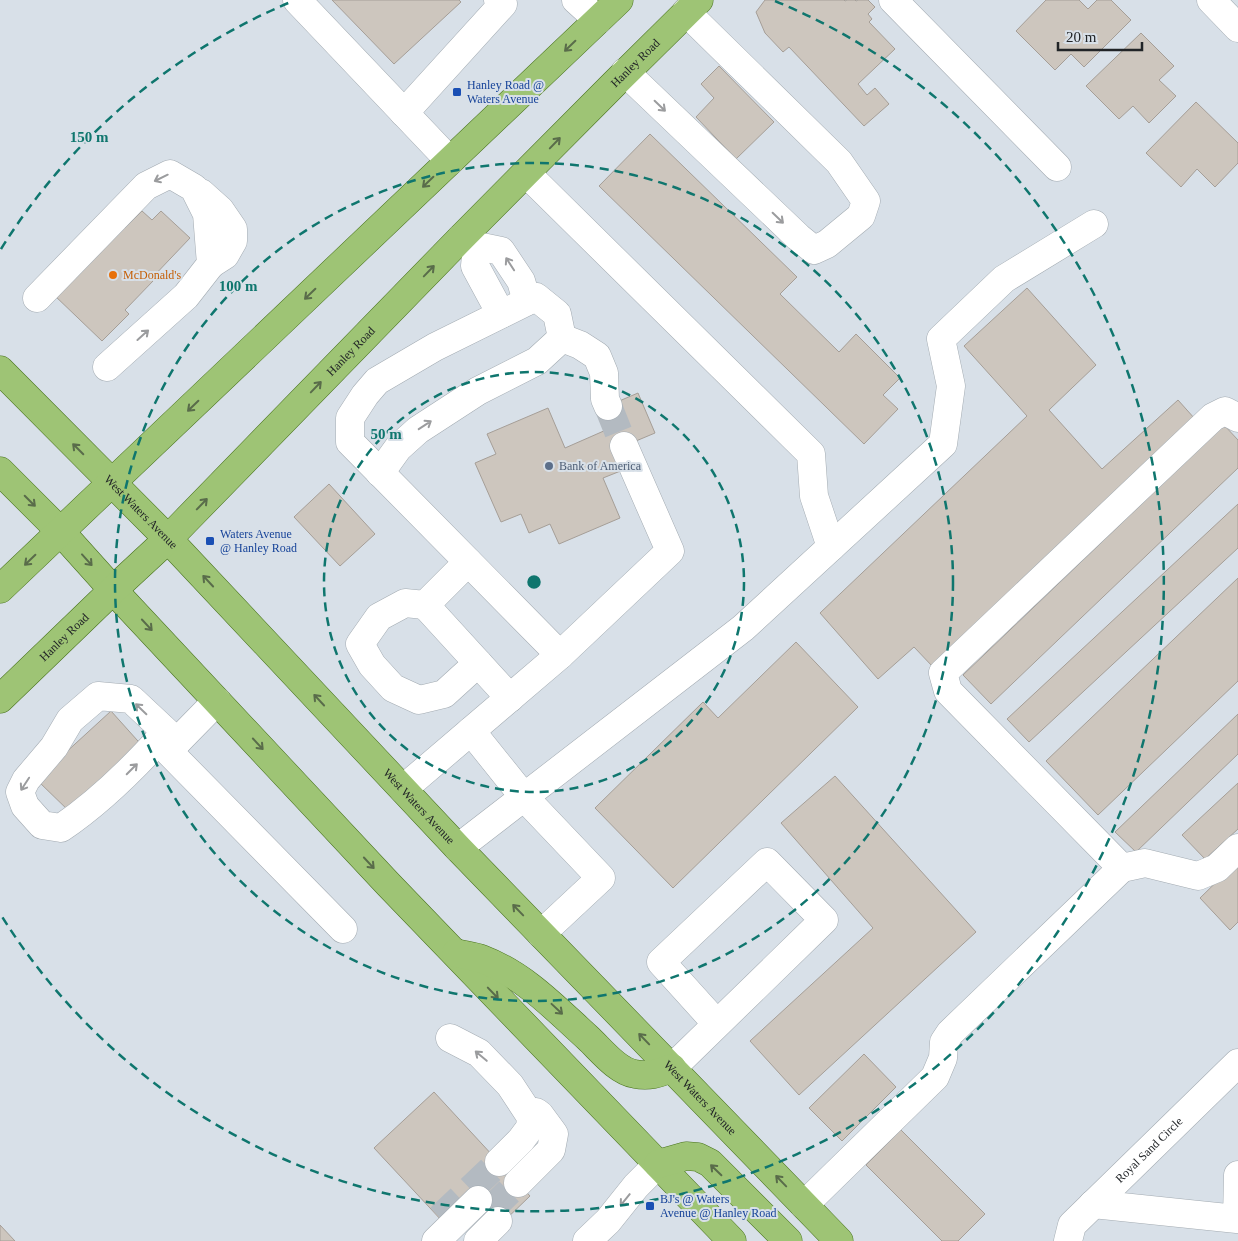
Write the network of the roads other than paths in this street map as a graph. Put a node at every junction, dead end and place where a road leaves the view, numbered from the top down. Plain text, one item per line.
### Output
1 (296, 0) edge
2 (576, 0) edge
3 (618, 0) edge
4 (893, 0) edge
5 (1211, 0) edge
6 (503, 1) edge
7 (692, 6) edge
8 (598, 20) junction
9 (1238, 28) edge
10 (625, 72) junction
11 (404, 113) junction
12 (450, 161) junction
13 (1057, 167) dead end
14 (526, 173) junction
15 (1094, 224) dead end
16 (469, 242) junction
17 (37, 298) dead end
18 (527, 301) junction
19 (501, 314) junction
20 (562, 338) junction
21 (107, 367) dead end
22 (0, 370) edge
23 (608, 406) tunnel mouth
24 (1238, 418) edge
25 (624, 446) tunnel mouth
26 (0, 471) edge
27 (380, 472) junction
28 (112, 483) junction
29 (60, 531) junction
30 (168, 539) junction
31 (831, 547) junction
32 (468, 562) junction
33 (0, 589) edge
34 (113, 590) junction
35 (425, 605) junction
36 (560, 655) junction
37 (478, 662) junction
38 (510, 698) junction
39 (0, 699) edge
40 (217, 701) junction
41 (471, 731) junction
42 (170, 742) junction
43 (403, 789) junction
44 (524, 797) junction
45 (458, 848) junction
46 (1238, 848) edge
47 (1122, 868) junction
48 (343, 929) dead end
49 (542, 934) junction
50 (454, 952) junction
51 (718, 1024) junction
52 (450, 1038) dead end
53 (1238, 1063) edge
54 (672, 1068) junction
55 (510, 1084) junction
56 (536, 1112) junction
57 (658, 1164) junction
58 (1238, 1175) edge
59 (513, 1177) junction
60 (804, 1204) junction
61 (1093, 1204) junction
62 (489, 1211) junction
63 (438, 1229) edge
64 (415, 1241) edge
65 (459, 1241) edge
66 (478, 1241) edge
67 (587, 1241) edge
68 (732, 1241) edge
69 (788, 1241) edge
70 (839, 1241) edge
71 (1068, 1241) edge

1 - 11 street
2 - 8 street
3 - 8 main road
4 - 13 street
5 - 9 street
6 - 11 street
7 - 10 main road, Hanley Road
10 -> 7 street
8 -> 12 main road
14 -> 10 main road, Hanley Road
11 - 12 street
12 -> 28 main road
14 - 16 main road, Hanley Road
14 - 31 street
15 - 31 street
18 -> 16 street
16 - 19 street
30 -> 16 main road, Hanley Road
21 -> 17 street
18 - 19 street
18 - 20 street
19 - 27 street
20 - 23 street
27 -> 20 street
28 -> 22 main road, West Waters Avenue
24 - 47 street
25 - 36 street
26 -> 29 main road
27 - 32 street
28 - 29 main road
28 - 30 main road, West Waters Avenue
29 -> 33 main road
29 -> 34 main road
30 - 34 main road, Hanley Road
43 -> 30 main road, West Waters Avenue
31 - 44 street
32 - 35 street
32 - 36 street
34 - 39 main road, Hanley Road
34 -> 40 main road
35 - 37 street
35 - 37 street
36 - 38 street
37 - 38 street
38 - 41 street
40 - 42 street
40 -> 50 main road
41 - 43 street
41 - 44 street
42 -> 42 street
42 - 48 street
43 - 45 main road, West Waters Avenue
44 - 45 street
44 - 49 street
49 -> 45 main road, West Waters Avenue
46 - 47 street
47 - 60 street
54 -> 49 main road, West Waters Avenue
50 -> 54 main road
50 -> 57 main road
51 - 51 street
51 - 54 street
55 -> 52 street
53 - 61 street, Royal Sand Circle
60 -> 54 main road, West Waters Avenue
55 - 56 street
55 - 59 street
56 - 59 street
56 - 59 street
57 -> 67 street
57 - 68 main road
69 -> 57 main road
58 - 61 street
60 - 70 main road, West Waters Avenue
61 - 71 street, Royal Sand Circle
62 - 63 street
62 - 65 street
62 - 66 street
63 - 64 street

